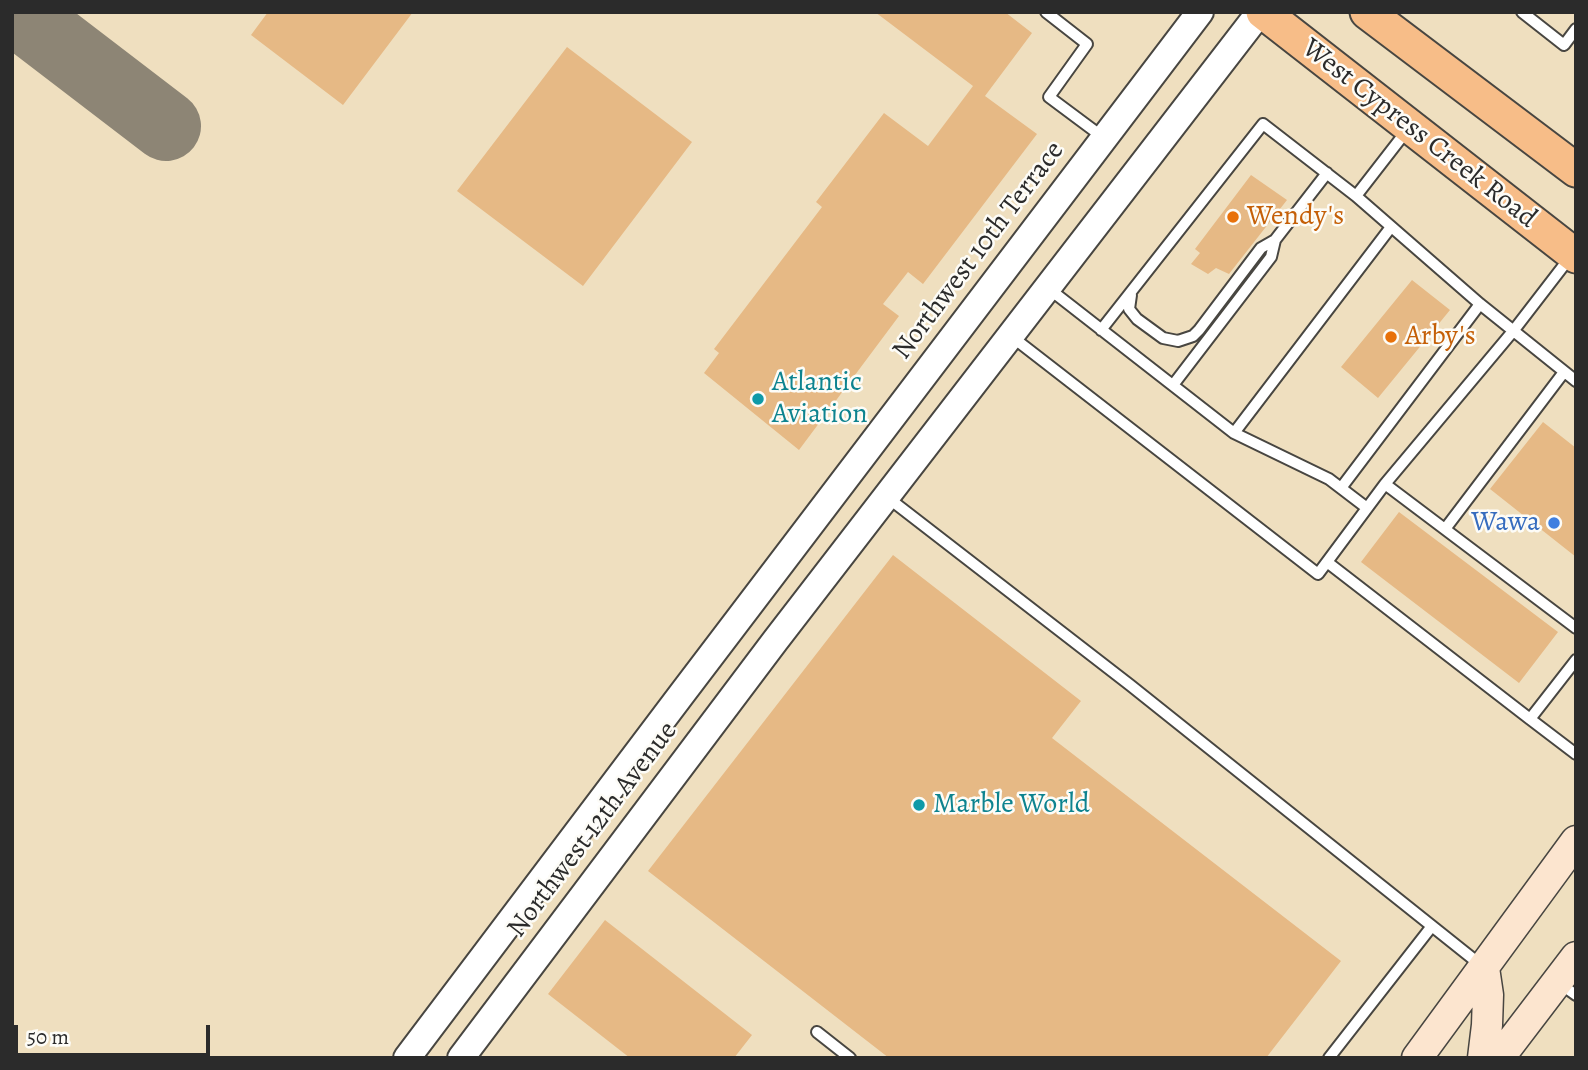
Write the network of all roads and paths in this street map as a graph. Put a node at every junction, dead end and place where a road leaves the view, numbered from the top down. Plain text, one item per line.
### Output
1 (1046, 12) edge
2 (1200, 12) edge
3 (1261, 12) edge
4 (1367, 12) edge
5 (1522, 12) edge
6 (1533, 16) edge
7 (1576, 29) edge
8 (1410, 127) junction
9 (1104, 138) junction
10 (1573, 164) edge
11 (1327, 173) junction
12 (1356, 196) junction
13 (1391, 227) junction
14 (1275, 240) junction
15 (1574, 255) edge
16 (1048, 288) junction
17 (1131, 292) junction
18 (1480, 304) junction
19 (1101, 330) junction
20 (1514, 330) junction
21 (1010, 336) junction
22 (1564, 372) junction
23 (1576, 381) edge
24 (1173, 385) junction
25 (1234, 433) junction
26 (1385, 484) junction
27 (1341, 488) junction
28 (887, 496) junction
29 (829, 501) junction
30 (1367, 508) junction
31 (864, 526) junction
32 (1445, 529) junction
33 (1327, 562) junction
34 (1576, 628) edge
35 (1576, 660) edge
36 (681, 695) joint
37 (1531, 719) junction
38 (1576, 754) edge
39 (1576, 841) edge
40 (1432, 926) junction
41 (1576, 957) edge
42 (1484, 968) junction
43 (1566, 988) edge
44 (817, 1032) dead end
45 (407, 1058) edge
46 (461, 1058) edge
47 (850, 1058) edge
48 (1329, 1058) edge
49 (1417, 1058) edge
50 (1483, 1058) edge
51 (1499, 1058) edge

1 - 9 lane
2 - 9 street, Northwest 10th Terrace
3 - 8 main road, West Cypress Creek Road
3 - 16 street
4 - 10 main road
5 - 6 lane
6 - 7 lane
8 - 12 lane
8 - 15 main road, West Cypress Creek Road
9 - 29 street, Northwest 10th Terrace
11 - 12 lane
11 - 14 lane
11 - 17 lane
12 - 13 lane
13 - 18 lane
13 - 25 lane
14 - 17 lane
14 - 24 lane
15 - 20 lane
16 - 19 lane
16 - 21 street
17 - 19 lane
18 - 20 lane
18 - 27 lane
19 - 24 lane
20 - 22 lane
20 - 26 lane
21 - 28 street
21 - 33 lane
22 - 23 lane
22 - 32 lane
24 - 25 lane
25 - 27 lane
26 - 30 lane
26 - 32 lane
27 - 30 lane
28 - 31 street
28 - 40 lane
29 - 31 street
29 - 36 street, Northwest 10th Terrace
30 - 33 lane
31 - 46 street, Northwest 12th Avenue
32 - 34 lane
33 - 37 lane
35 - 37 lane
36 - 45 street, Northwest 12th Avenue
37 - 38 lane
39 - 42 main road
40 - 42 lane
40 - 48 lane
41 - 43 main road
42 - 49 main road
42 - 50 main road
43 - 51 main road
44 - 47 lane

